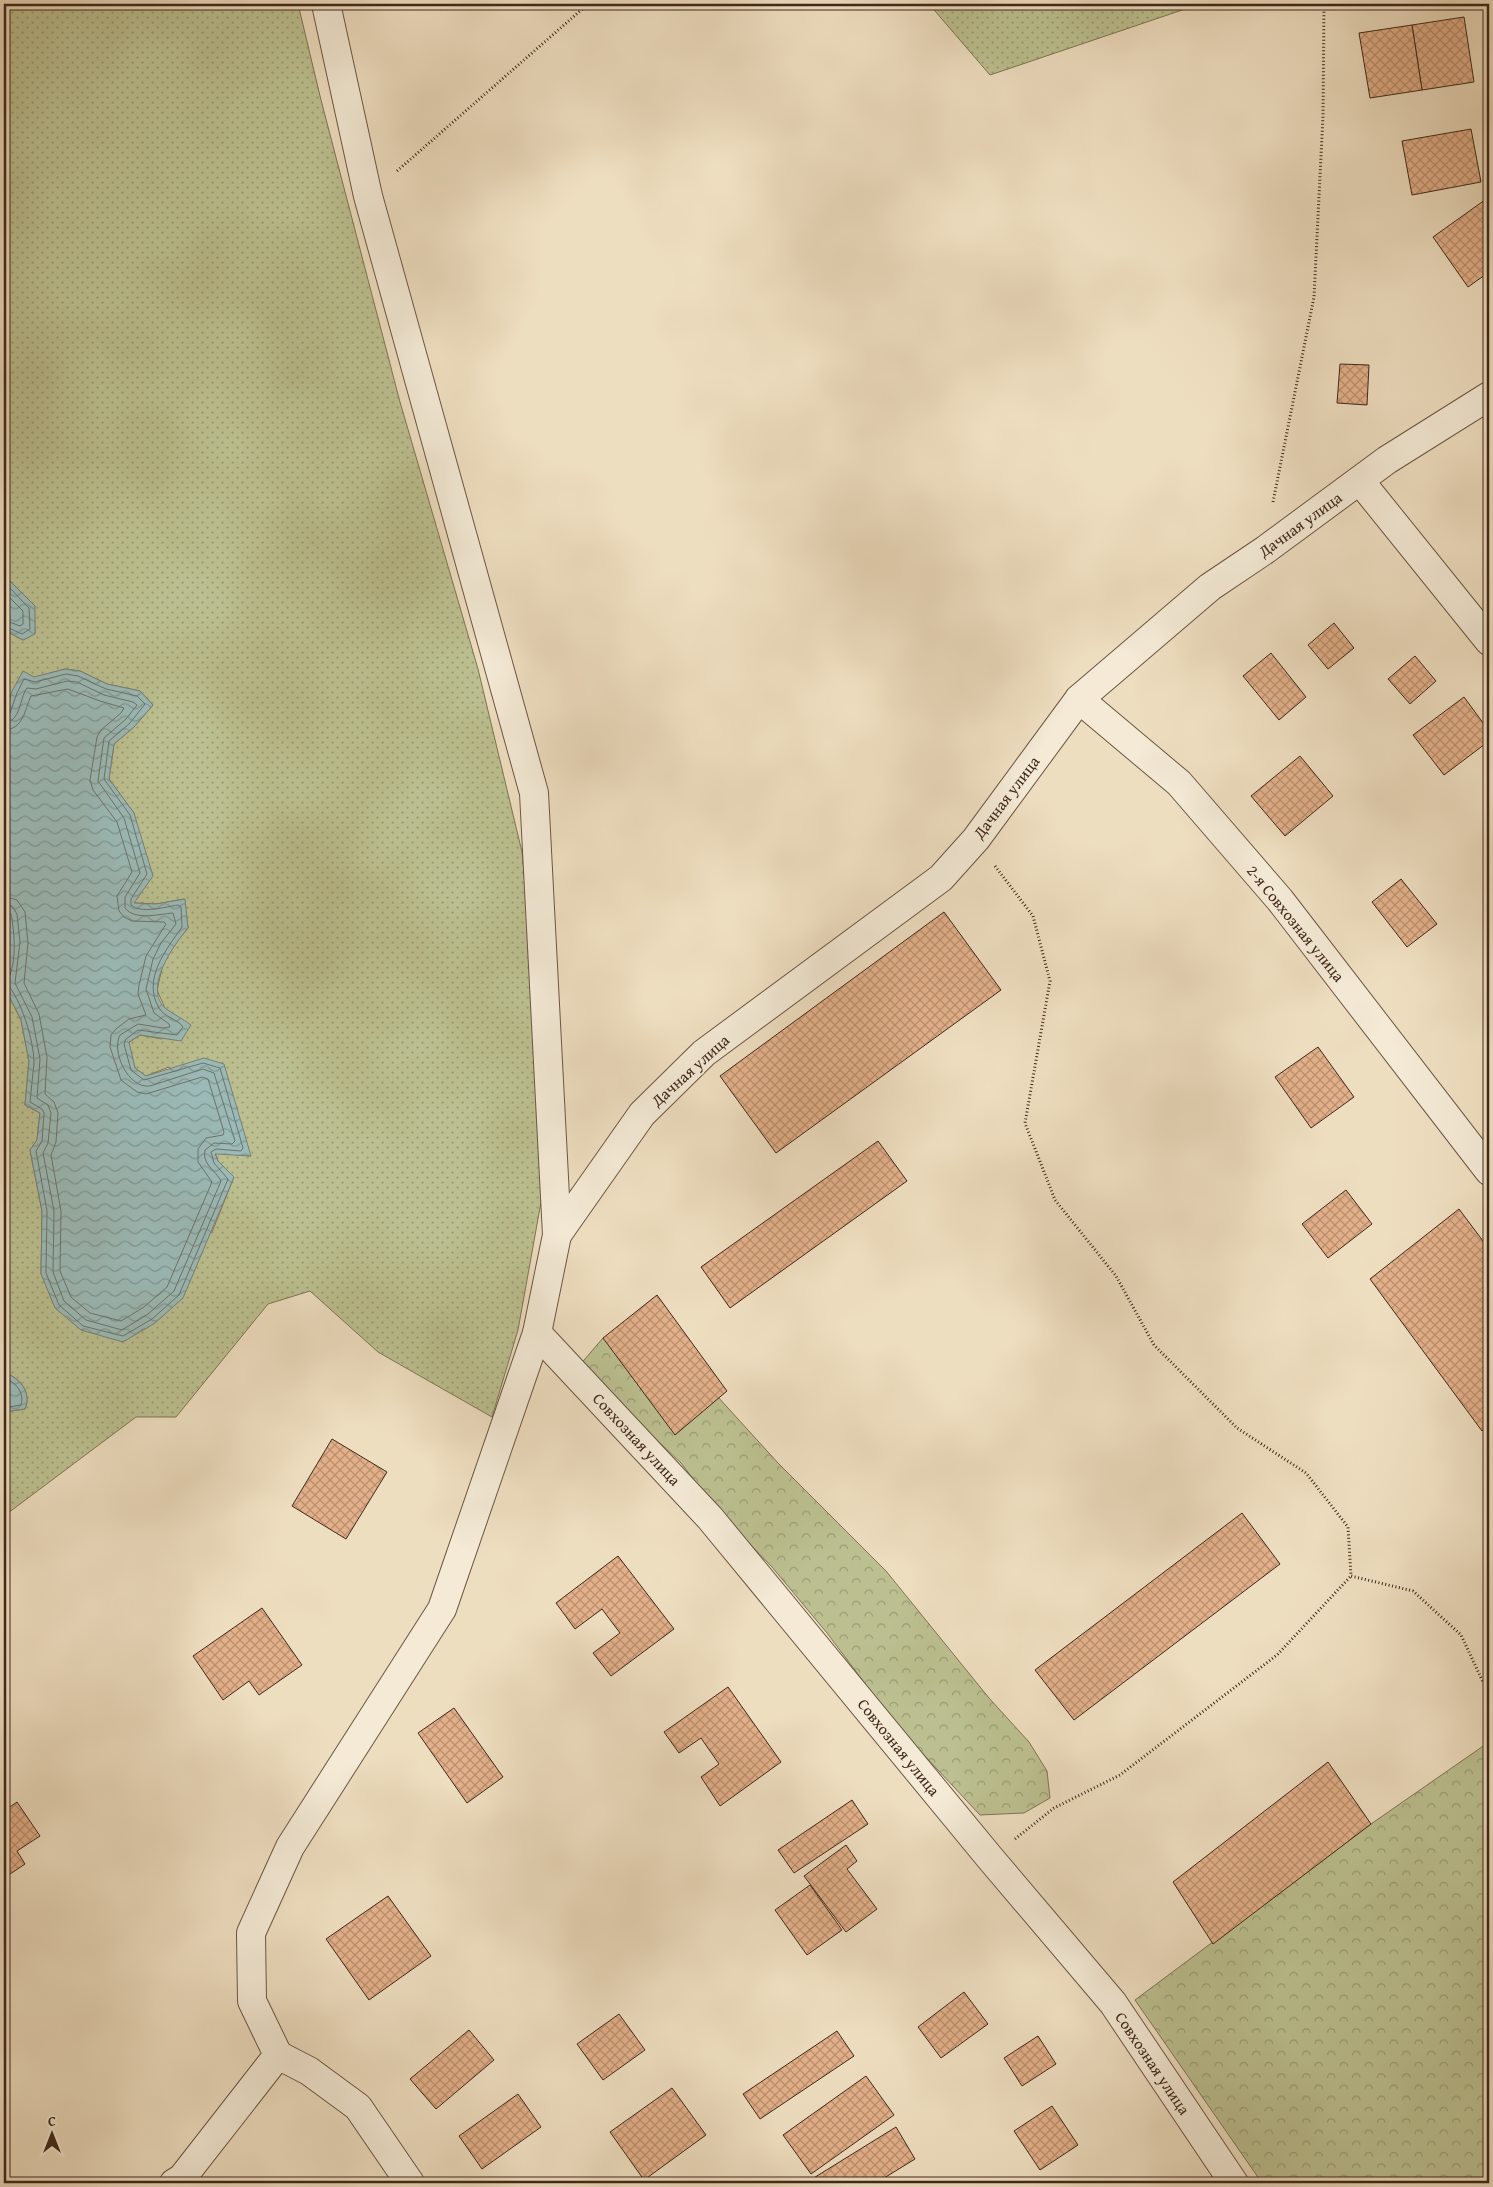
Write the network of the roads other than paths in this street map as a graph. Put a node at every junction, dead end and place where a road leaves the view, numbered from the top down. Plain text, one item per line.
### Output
1 (326, 4) edge
2 (1489, 396) edge
3 (1360, 480) junction
4 (1489, 641) edge
5 (1079, 699) junction
6 (1489, 1171) edge
7 (557, 1235) junction
8 (537, 1333) junction
9 (278, 2054) junction
10 (174, 2183) edge
11 (410, 2183) edge
12 (1234, 2183) edge

1 - 7 street
2 - 3 street, Дачная улица
3 - 4 street
3 - 5 street, Дачная улица
5 - 6 street, 2-я Совхозная улица
5 - 7 street, Дачная улица
7 - 8 street
8 - 9 street
8 - 12 street, Совхозная улица
9 - 10 street
9 - 11 street

